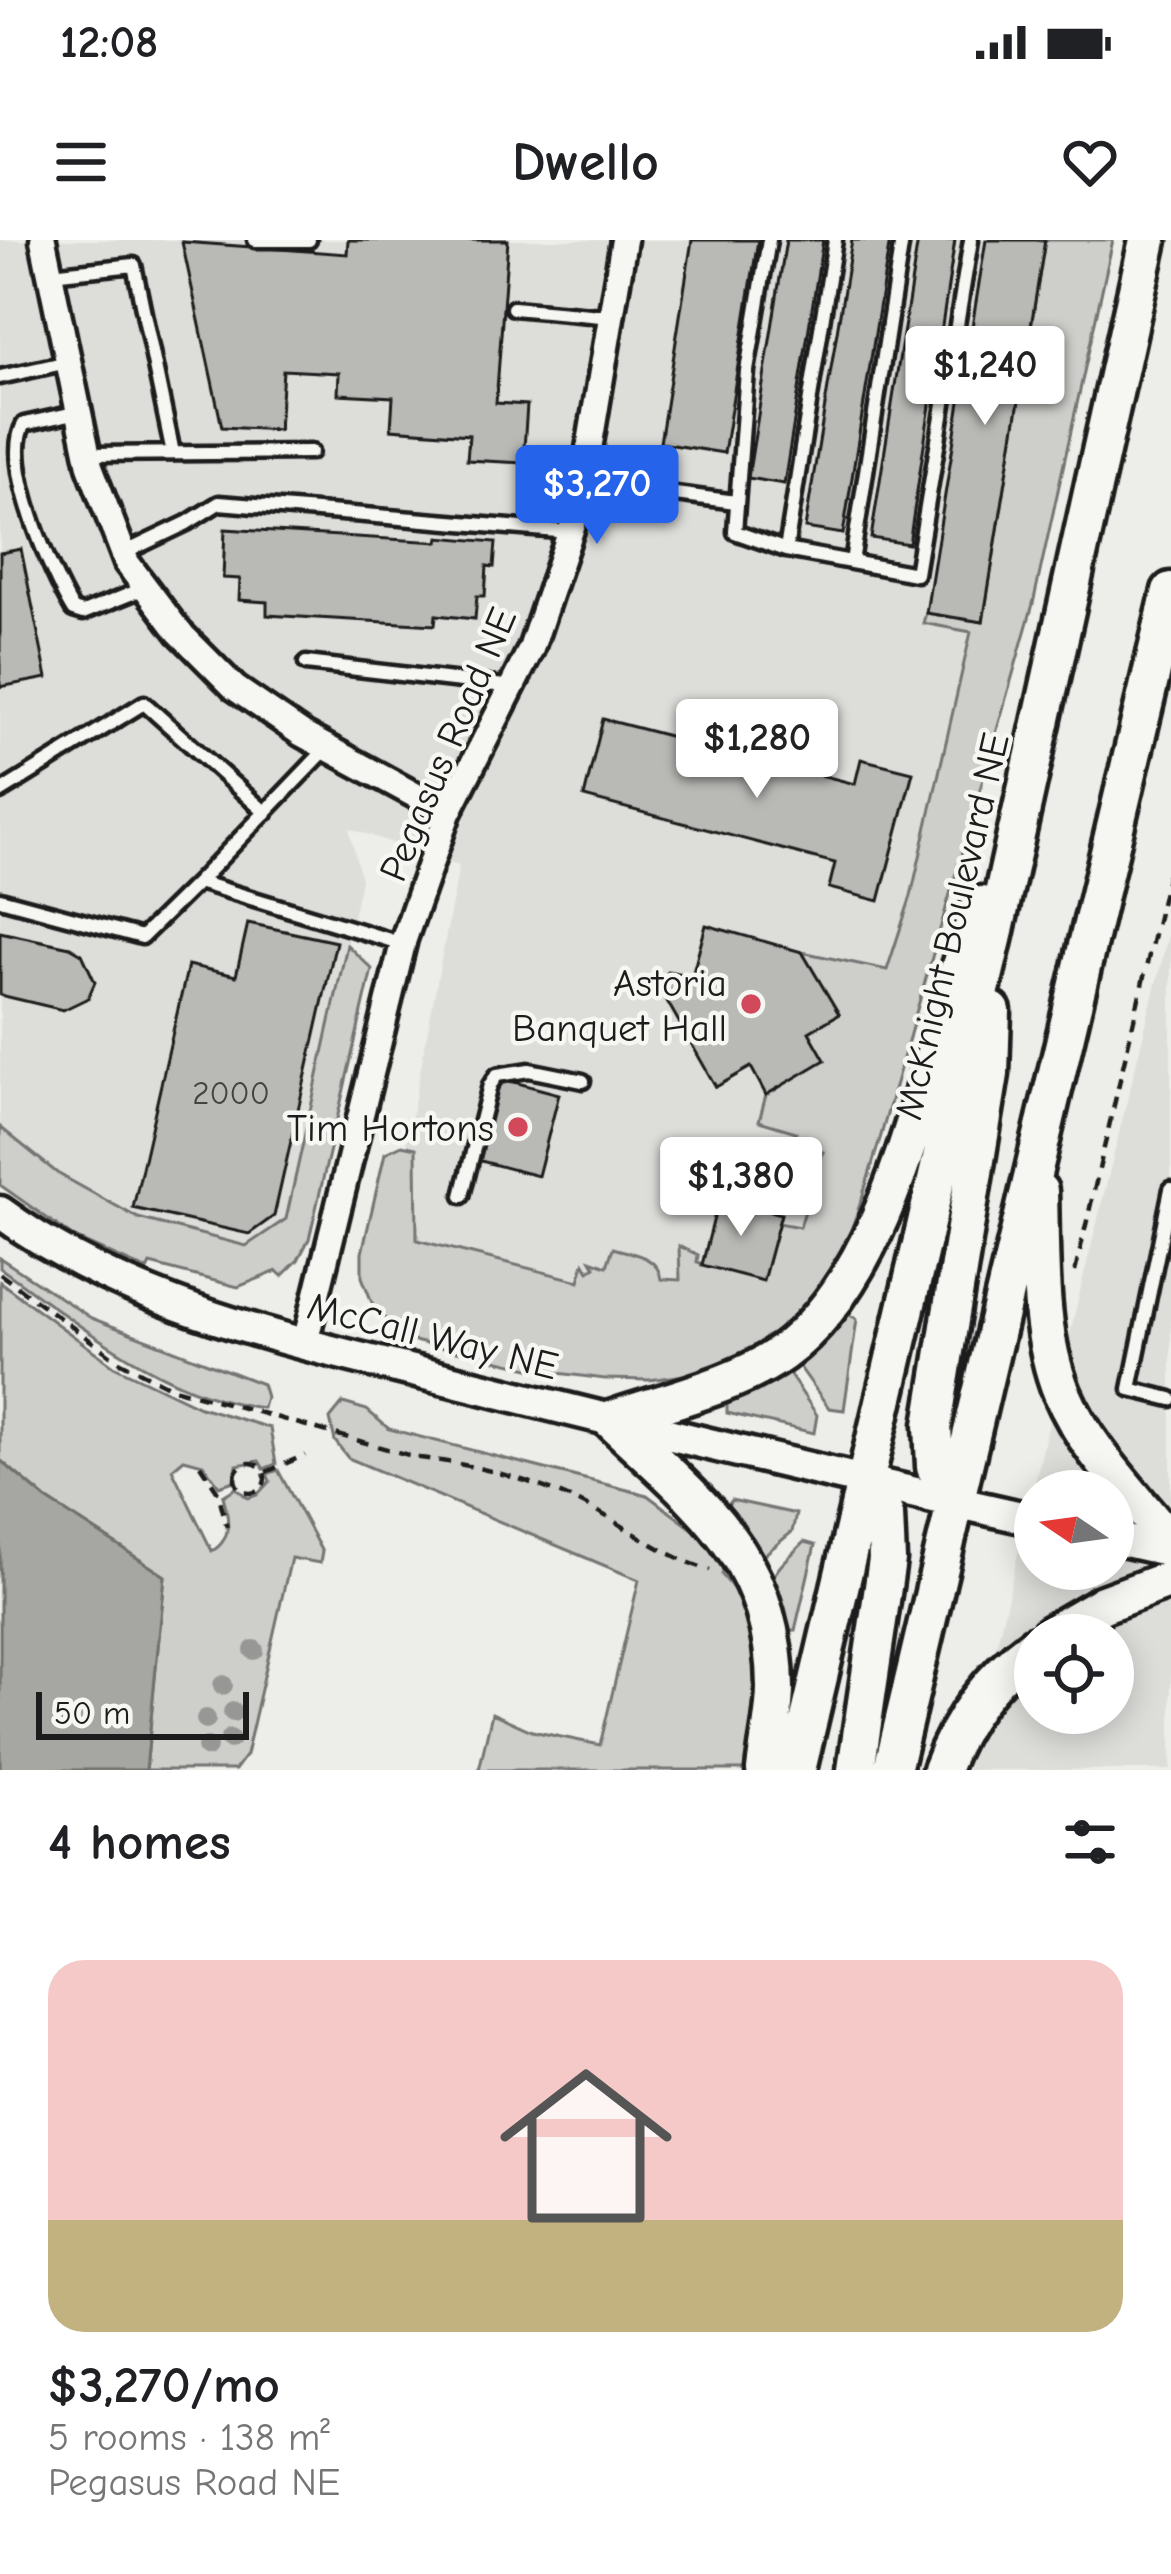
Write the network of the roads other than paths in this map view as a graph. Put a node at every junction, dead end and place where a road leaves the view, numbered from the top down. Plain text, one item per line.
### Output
1 (43, 240) edge
2 (255, 240) edge
3 (309, 240) edge
4 (624, 240) edge
5 (769, 240) edge
6 (835, 240) edge
7 (902, 240) edge
8 (970, 240) edge
9 (1148, 240) edge
10 (50, 274) junction
11 (513, 308) dead end
12 (611, 317) junction
13 (68, 362) junction
14 (0, 377) edge
15 (79, 412) junction
16 (311, 452) dead end
17 (173, 453) junction
18 (88, 454) junction
19 (584, 482) junction
20 (736, 502) junction
21 (571, 532) junction
22 (787, 550) junction
23 (123, 553) junction
24 (852, 562) junction
25 (146, 588) junction
26 (1171, 591) edge
27 (306, 663) dead end
28 (513, 687) junction
29 (327, 748) junction
30 (0, 792) edge
31 (1024, 796) junction
32 (448, 813) junction
33 (266, 814) junction
34 (197, 882) junction
35 (0, 899) edge
36 (994, 935) junction
37 (403, 944) junction
38 (583, 1082) dead end
39 (1037, 1146) junction
40 (1171, 1189) edge
41 (462, 1196) dead end
42 (0, 1212) edge
43 (305, 1343) junction
44 (1171, 1399) edge
45 (611, 1420) junction
46 (867, 1480) junction
47 (953, 1502) junction
48 (1014, 1515) edge
49 (1134, 1541) edge
50 (1171, 1547) edge
51 (1171, 1579) edge
52 (1086, 1614) edge
53 (1014, 1664) edge
54 (765, 1770) edge
55 (797, 1770) edge
56 (856, 1770) edge
57 (892, 1770) edge
58 (940, 1770) edge

1 - 10 street
2 - 3 lane
4 - 12 street, Pegasus Road NE
5 - 20 lane
6 - 22 lane
7 - 24 lane
8 - 24 lane
9 - 31 main road, McKnight Boulevard NE
10 - 13 street
10 - 17 lane
11 - 12 lane
12 - 19 street, Pegasus Road NE
13 - 14 lane
13 - 15 street
15 - 18 street
15 - 25 lane
16 - 17 lane
17 - 18 lane
18 - 23 street
19 - 20 lane
19 - 21 street, Pegasus Road NE
20 - 22 lane
21 - 23 lane
21 - 28 street, Pegasus Road NE
22 - 24 lane
23 - 25 street
25 - 29 street
26 - 39 main road
27 - 28 lane
28 - 32 street, Pegasus Road NE
29 - 32 street
29 - 33 lane
30 - 33 lane
31 - 36 main road, McKnight Boulevard NE
31 - 45 main road
32 - 37 street, Pegasus Road NE
33 - 34 lane
34 - 35 lane
34 - 37 lane
36 - 46 main road, McKnight Boulevard NE
36 - 47 main road
37 - 43 street, Pegasus Road NE
38 - 41 lane
39 - 47 main road
39 - 50 main road
40 - 44 lane
42 - 43 street, McCall Way NE
43 - 45 street, McCall Way NE
45 - 46 street, McCall Way NE
45 - 54 main road
46 - 47 street, McCall Way NE
46 - 55 main road, McKnight Boulevard NE
46 - 56 main road
47 - 48 street, McCall Way NE
47 - 57 main road
49 - 50 street
51 - 52 main road
53 - 58 main road

